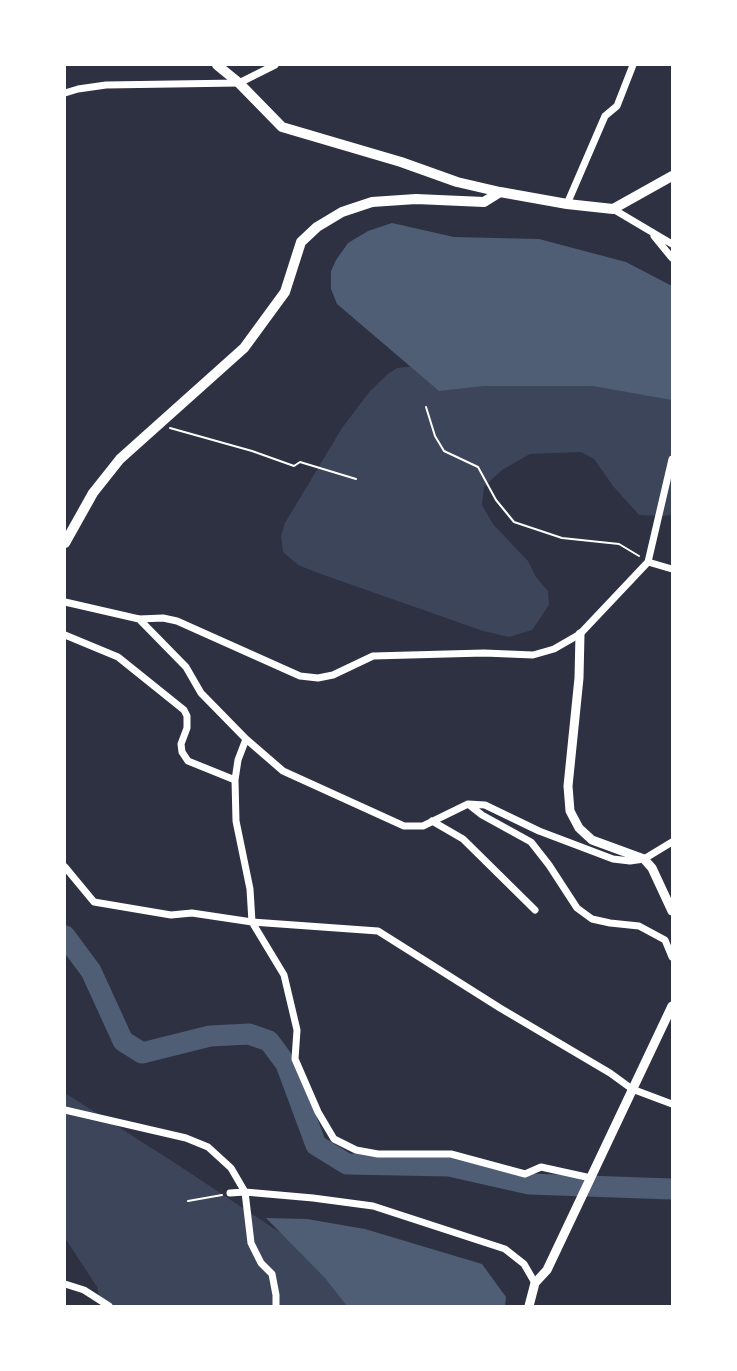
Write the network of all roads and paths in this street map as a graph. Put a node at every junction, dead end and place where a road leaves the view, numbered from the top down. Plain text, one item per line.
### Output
1 (218, 65) edge
2 (275, 65) edge
3 (633, 65) edge
4 (239, 83) junction
5 (65, 93) edge
6 (672, 176) edge
7 (500, 192) junction
8 (567, 204) junction
9 (613, 209) junction
10 (649, 230) junction
11 (672, 244) edge
12 (672, 258) edge
13 (426, 407) dead end
14 (158, 425) junction
15 (672, 459) edge
16 (356, 479) dead end
17 (65, 543) edge
18 (648, 562) junction
19 (672, 569) edge
20 (65, 602) edge
21 (139, 619) junction
22 (580, 634) junction
23 (65, 635) edge
24 (246, 739) junction
25 (235, 779) junction
26 (468, 804) junction
27 (432, 821) junction
28 (672, 842) edge
29 (644, 859) junction
30 (65, 867) edge
31 (535, 909) dead end
32 (672, 911) edge
33 (252, 922) junction
34 (672, 957) edge
35 (672, 1006) edge
36 (632, 1089) junction
37 (672, 1104) edge
38 (65, 1110) edge
39 (591, 1178) junction
40 (245, 1192) junction
41 (230, 1193) joint
42 (188, 1201) dead end
43 (535, 1283) junction
44 (65, 1284) edge
45 (109, 1306) edge
46 (275, 1306) edge
47 (529, 1306) edge

1 - 4 main road
2 - 4 street
3 - 8 street
4 - 5 street
4 - 7 main road
6 - 9 main road
7 - 8 main road
7 - 14 main road
8 - 9 main road
9 - 10 street
10 - 11 street
10 - 12 street
13 - 18 path
14 - 16 path
14 - 17 main road
15 - 18 street
18 - 19 street
18 - 22 street
20 - 21 street
21 - 22 street
21 - 24 street
22 - 29 street
23 - 25 street
24 - 25 street
24 - 27 street
25 - 33 street
26 - 27 street
26 - 29 street
26 - 34 street
27 - 31 street
28 - 29 street
29 - 32 street
30 - 33 street
33 - 36 street
33 - 39 street
35 - 36 street
36 - 37 street
36 - 39 street
38 - 40 street
39 - 43 street
40 - 41 street
40 - 43 street
40 - 46 street
41 - 42 path
43 - 47 street
44 - 45 street

